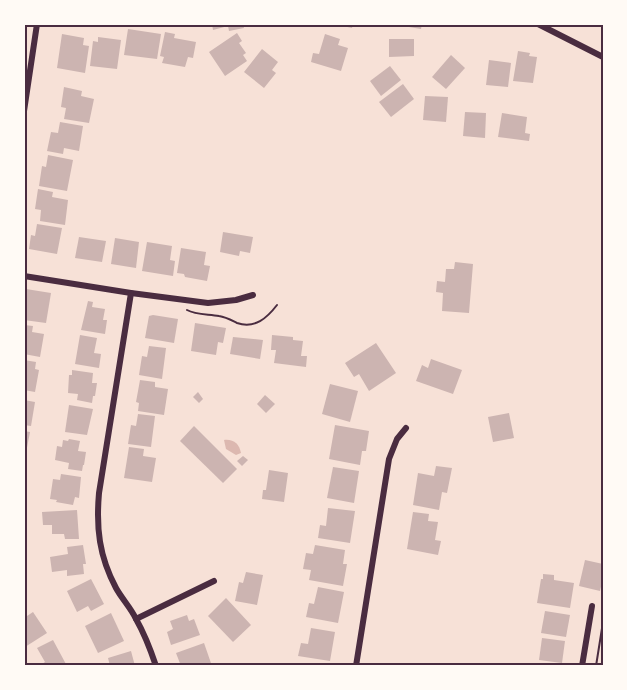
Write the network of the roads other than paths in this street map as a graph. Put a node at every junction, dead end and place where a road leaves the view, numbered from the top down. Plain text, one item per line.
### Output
1 (37, 24) edge
2 (538, 24) edge
3 (603, 57) edge
4 (24, 111) edge
5 (24, 276) edge
6 (131, 292) junction
7 (253, 296) dead end
8 (406, 428) dead end
9 (214, 580) dead end
10 (592, 606) dead end
11 (136, 619) junction
12 (156, 666) edge
13 (356, 666) edge
14 (582, 666) edge

1 - 4 street
2 - 3 street
5 - 6 street
6 - 7 street
6 - 11 street
8 - 13 street
9 - 11 street
10 - 14 street
11 - 12 street

